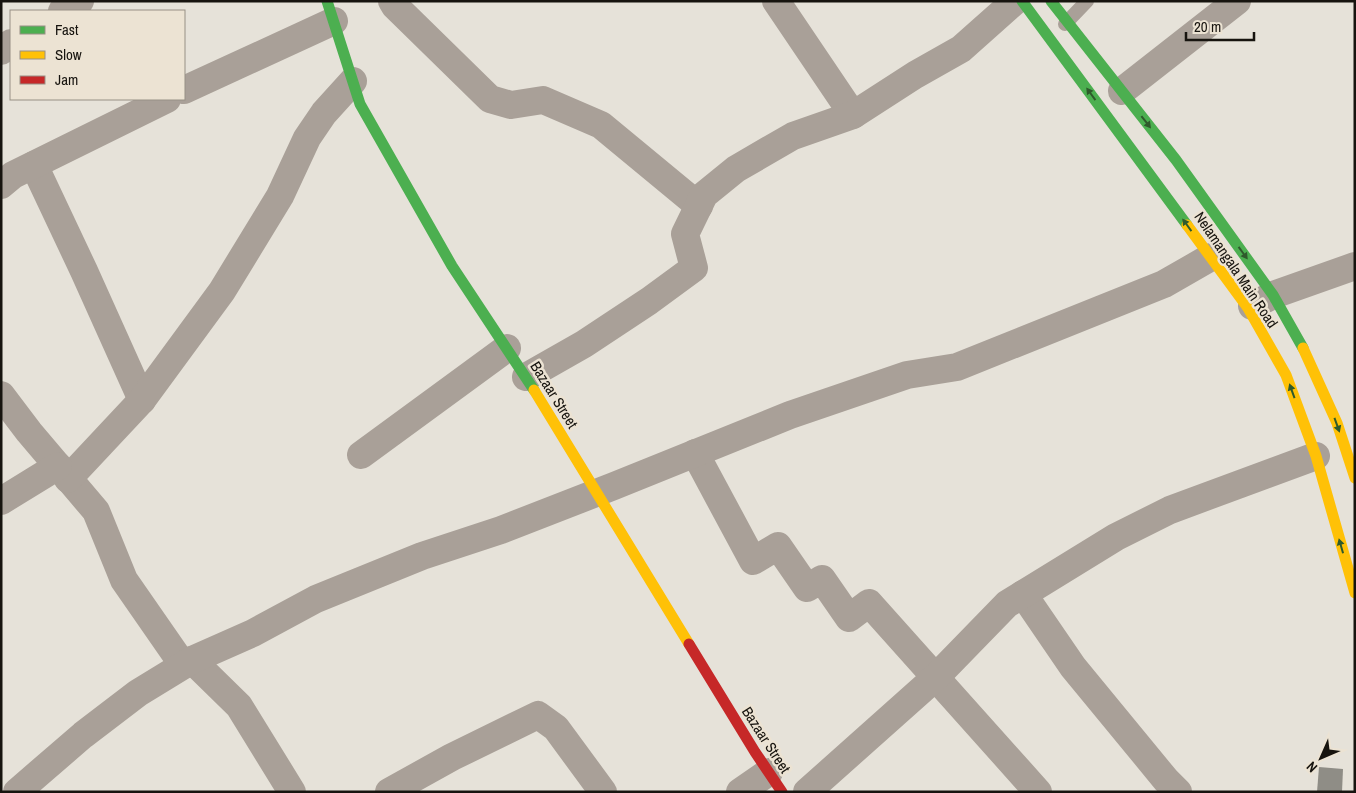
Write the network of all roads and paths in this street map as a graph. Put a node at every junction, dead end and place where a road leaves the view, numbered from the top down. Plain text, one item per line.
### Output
1 (80, 1) edge
2 (392, 1) edge
3 (776, 1) edge
4 (1015, 1) edge
5 (1022, 1) edge
6 (1051, 1) edge
7 (1087, 1) edge
8 (1236, 1) edge
9 (333, 8) edge
10 (64, 10) edge
11 (1068, 21) junction
12 (1051, 38) junction
13 (353, 82) junction
14 (185, 89) edge
15 (1122, 91) junction
16 (165, 100) edge
17 (852, 116) junction
18 (34, 165) junction
19 (1, 185) edge
20 (699, 206) junction
21 (1211, 257) junction
22 (1355, 266) edge
23 (1273, 295) junction
24 (1248, 308) junction
25 (507, 348) junction
26 (526, 377) junction
27 (1, 395) edge
28 (142, 400) junction
29 (695, 453) junction
30 (361, 455) dead end
31 (1316, 456) junction
32 (63, 473) junction
33 (1355, 478) edge
34 (596, 492) junction
35 (1, 501) edge
36 (1355, 593) edge
37 (1022, 594) junction
38 (188, 663) junction
39 (936, 677) junction
40 (775, 782) edge
41 (17, 792) edge
42 (292, 792) edge
43 (389, 792) edge
44 (604, 792) edge
45 (740, 792) edge
46 (807, 792) edge
47 (1038, 792) edge
48 (1178, 792) edge

1 - 10 street
2 - 20 street
3 - 17 street
4 - 17 street
5 - 12 main road, Nelamangala Main Road
6 - 11 main road
7 - 11 lane
8 - 15 street
9 - 13 main road, Bazaar Street
9 - 14 street
11 - 12 lane
11 - 15 main road
21 -> 12 main road, Nelamangala Main Road
13 - 25 main road, Bazaar Street
13 - 28 street
15 -> 23 main road
16 - 18 street
17 - 20 street
18 - 19 street
18 - 28 street
20 - 26 street
21 - 24 main road, Nelamangala Main Road
21 - 29 street
22 - 23 street
23 - 24 street
23 -> 33 main road
31 -> 24 main road, Nelamangala Main Road
25 - 26 main road, Bazaar Street
25 - 30 street
26 - 34 main road, Bazaar Street
27 - 32 street
28 - 32 street
29 - 34 street
29 - 39 street
36 -> 31 main road, Nelamangala Main Road
31 - 37 street
32 - 35 street
32 - 38 street
34 - 38 street
34 - 40 main road, Bazaar Street
37 - 39 street
37 - 48 street
38 - 41 street
38 - 42 street
39 - 46 street
39 - 47 street
40 - 45 street
43 - 44 street

